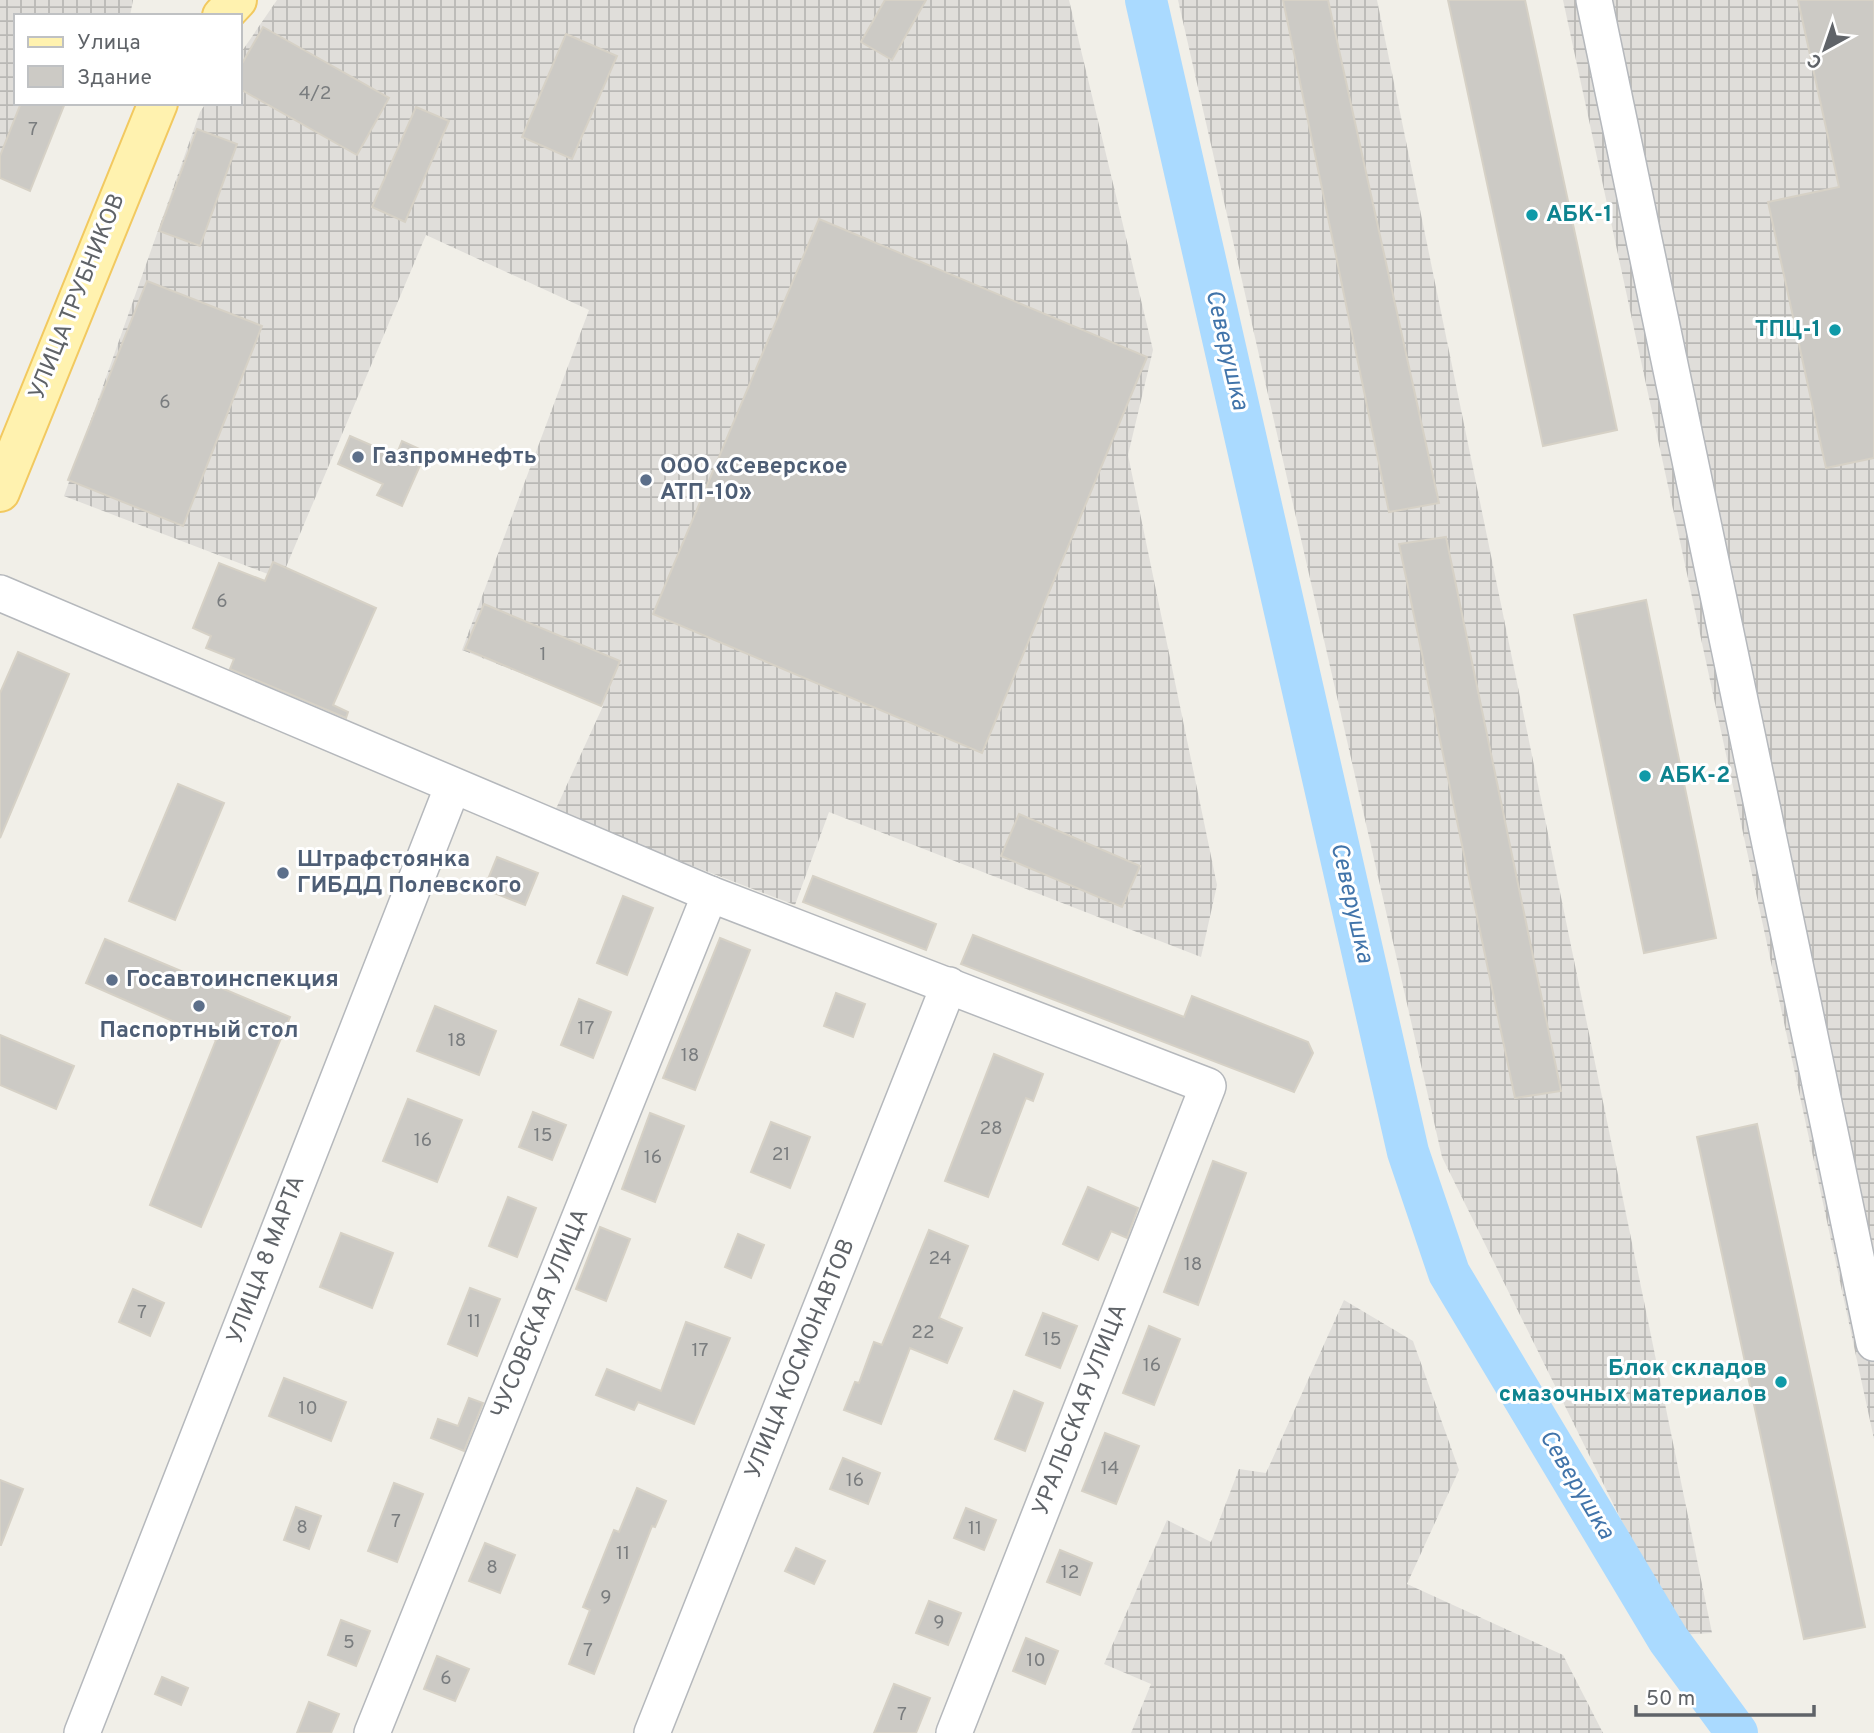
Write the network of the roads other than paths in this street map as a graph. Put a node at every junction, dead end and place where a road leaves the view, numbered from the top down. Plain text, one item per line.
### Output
1 (237, 0) edge
2 (1594, 0) edge
3 (224, 14) edge
4 (157, 105) edge
5 (0, 492) edge
6 (0, 593) edge
7 (452, 788) junction
8 (710, 894) junction
9 (949, 985) junction
10 (1874, 1343) edge
11 (82, 1733) edge
12 (372, 1733) edge
13 (652, 1733) edge
14 (954, 1733) edge

1 - 3 main road
2 - 10 street
4 - 5 main road, УЛИЦА ТРУБНИКОВ
6 - 7 street
7 - 8 street
7 - 11 street, УЛИЦА 8 МАРТА
8 - 9 street
8 - 12 street, ЧУСОВСКАЯ УЛИЦА
9 - 13 street, УЛИЦА КОСМОНАВТОВ
9 - 14 street, УРАЛЬСКАЯ УЛИЦА

